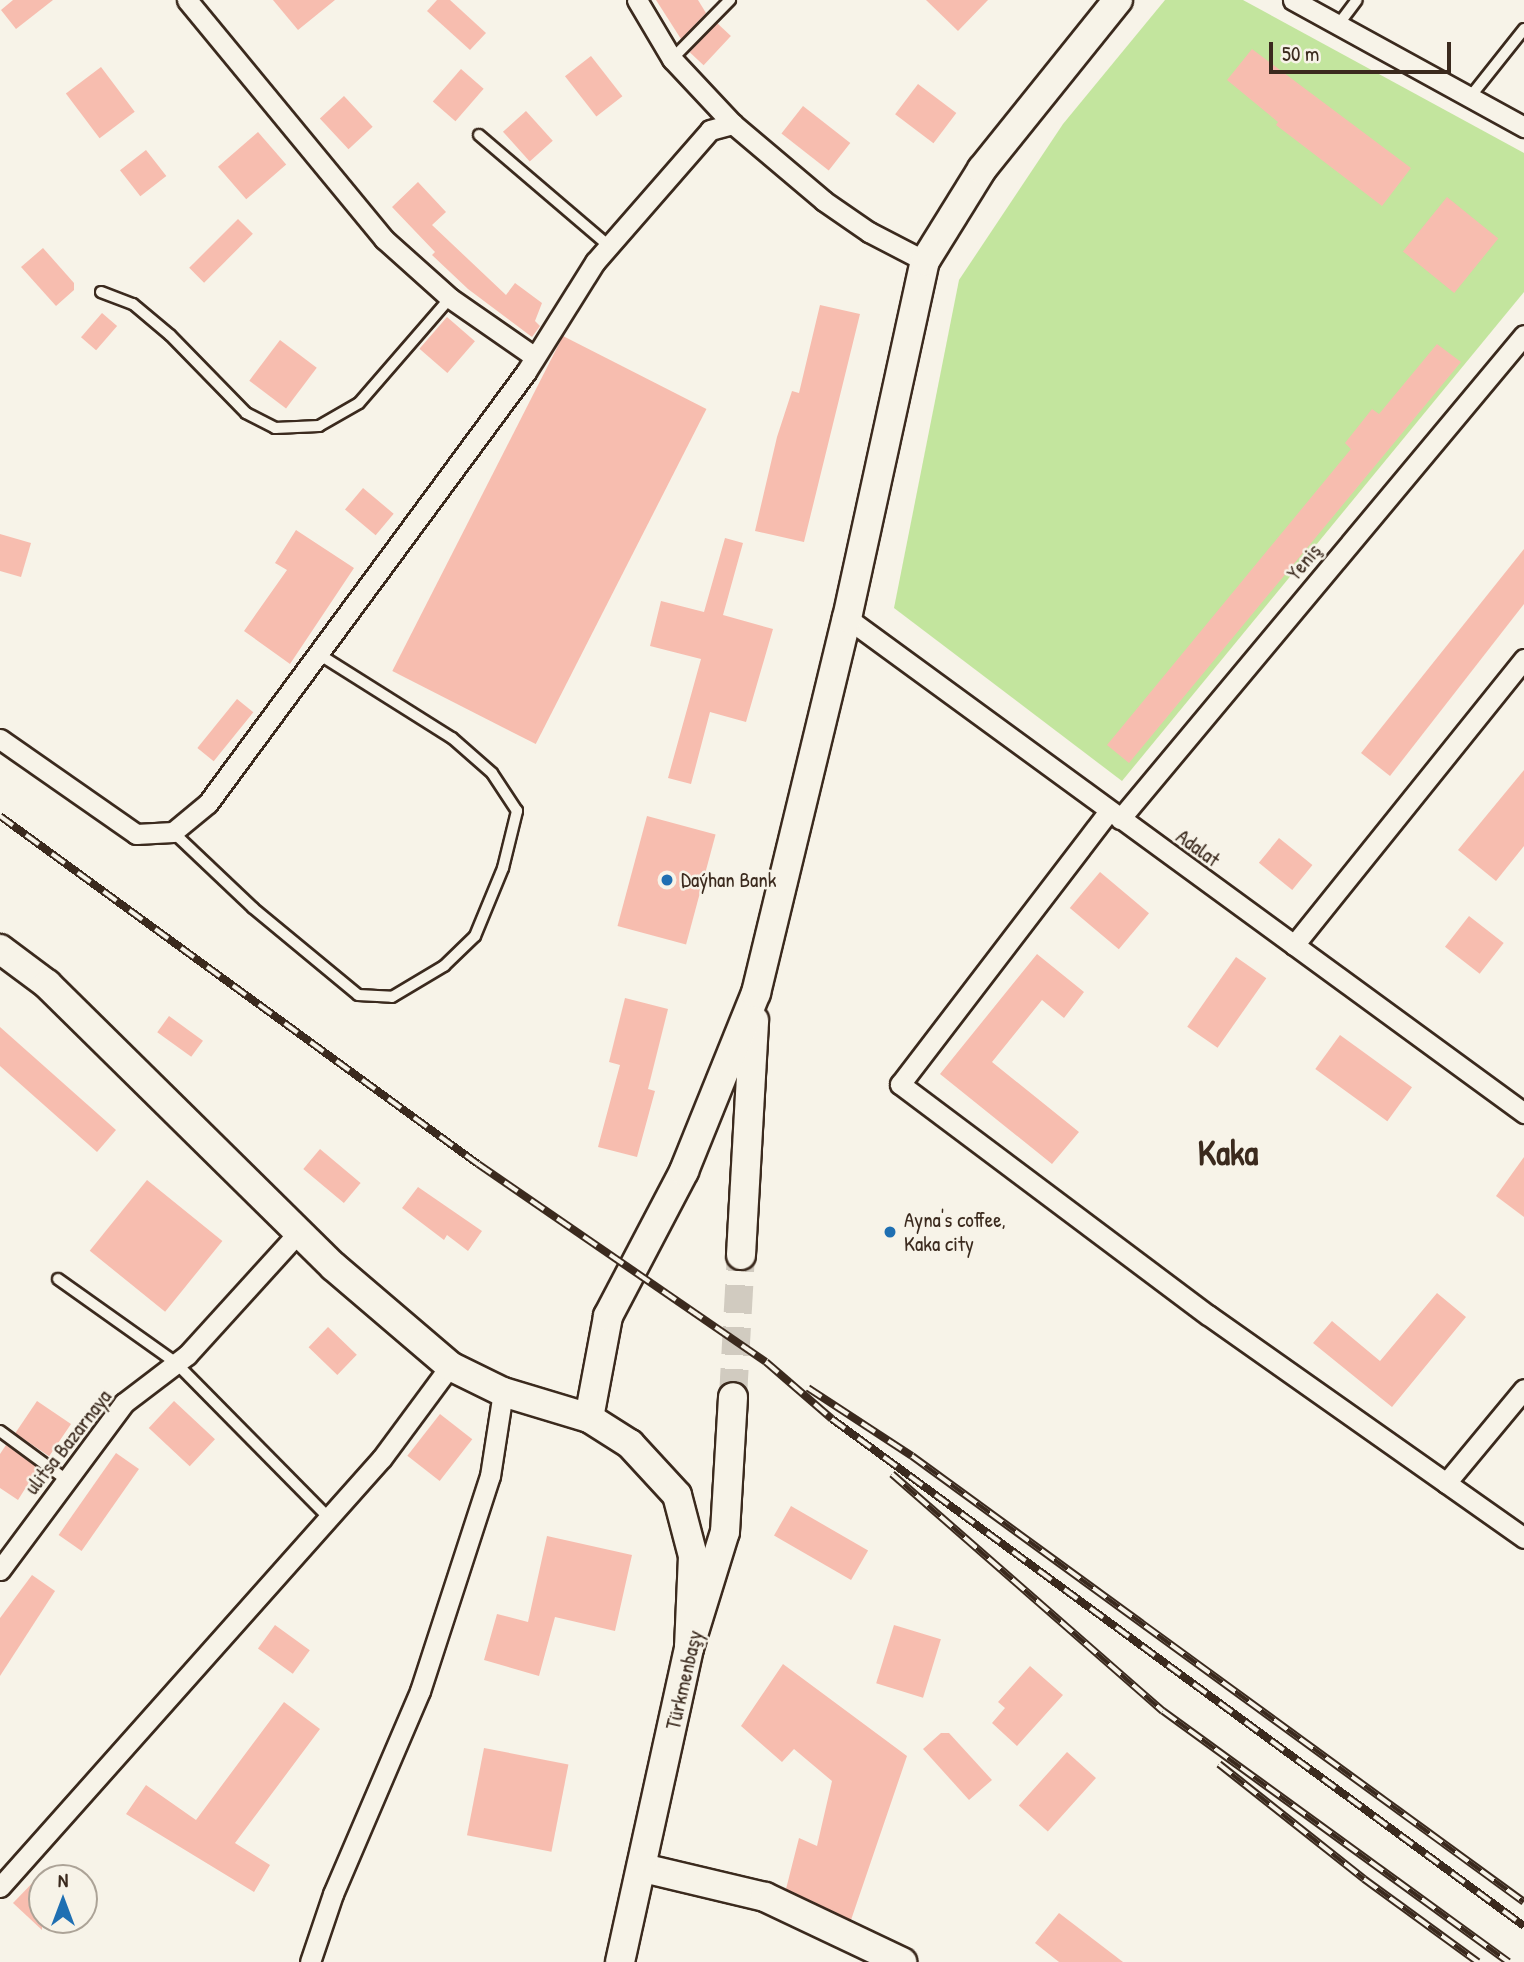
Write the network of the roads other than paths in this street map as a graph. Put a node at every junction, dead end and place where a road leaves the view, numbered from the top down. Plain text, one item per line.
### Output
1 (187, 0) edge
2 (637, 0) edge
3 (730, 0) edge
4 (1118, 0) edge
5 (1293, 0) edge
6 (1357, 0) edge
7 (1338, 25) junction
8 (1524, 29) edge
9 (672, 59) junction
10 (1470, 97) junction
11 (733, 124) junction
12 (1524, 127) edge
13 (479, 135) dead end
14 (609, 246) junction
15 (925, 261) junction
16 (101, 292) dead end
17 (450, 298) junction
18 (1524, 335) edge
19 (535, 357) junction
20 (847, 618) junction
21 (320, 655) junction
22 (1524, 659) edge
23 (0, 739) edge
24 (1114, 815) junction
25 (173, 832) junction
26 (1294, 945) junction
27 (0, 950) edge
28 (756, 993) junction
29 (1524, 1113) edge
30 (299, 1232) junction
31 (741, 1255) tunnel mouth
32 (58, 1279) dead end
33 (176, 1363) junction
34 (450, 1366) junction
35 (1524, 1389) edge
36 (503, 1392) junction
37 (733, 1397) tunnel mouth
38 (589, 1418) junction
39 (0, 1431) edge
40 (65, 1479) junction
41 (1446, 1483) junction
42 (328, 1517) junction
43 (1524, 1538) edge
44 (0, 1570) edge
45 (689, 1648) junction
46 (643, 1868) junction
47 (0, 1887) edge
48 (310, 1962) edge
49 (620, 1962) edge
50 (902, 1962) edge

1 - 17 street
2 - 9 street
3 - 9 lane
4 - 15 street
5 - 7 street
6 - 7 lane
7 - 10 street
8 - 10 lane
9 - 11 street
10 - 12 street
11 - 14 street
11 - 15 street
13 - 14 lane
14 - 19 street
15 - 20 street
16 - 17 lane
17 - 19 street
18 - 24 street, Yeniş
19 - 21 street
20 - 24 street, Adalat
20 - 28 street
21 - 25 street
21 - 25 lane
22 - 26 street
23 - 25 street
24 - 26 street, Adalat
24 - 41 street, Yeniş
26 - 29 street, Adalat
27 - 30 street
28 - 31 street
28 - 38 street
30 - 33 street, ulitsa Bazarnaya
30 - 34 street
32 - 33 lane
33 - 40 street, ulitsa Bazarnaya
33 - 42 lane
34 - 36 street
34 - 42 street
35 - 41 street
36 - 38 street
36 - 48 street
37 - 45 street, Türkmenbaşy
38 - 45 street
39 - 40 lane
40 - 44 street, ulitsa Bazarnaya
41 - 43 street
42 - 47 street
45 - 46 street, Türkmenbaşy
46 - 49 street, Türkmenbaşy
46 - 50 street

